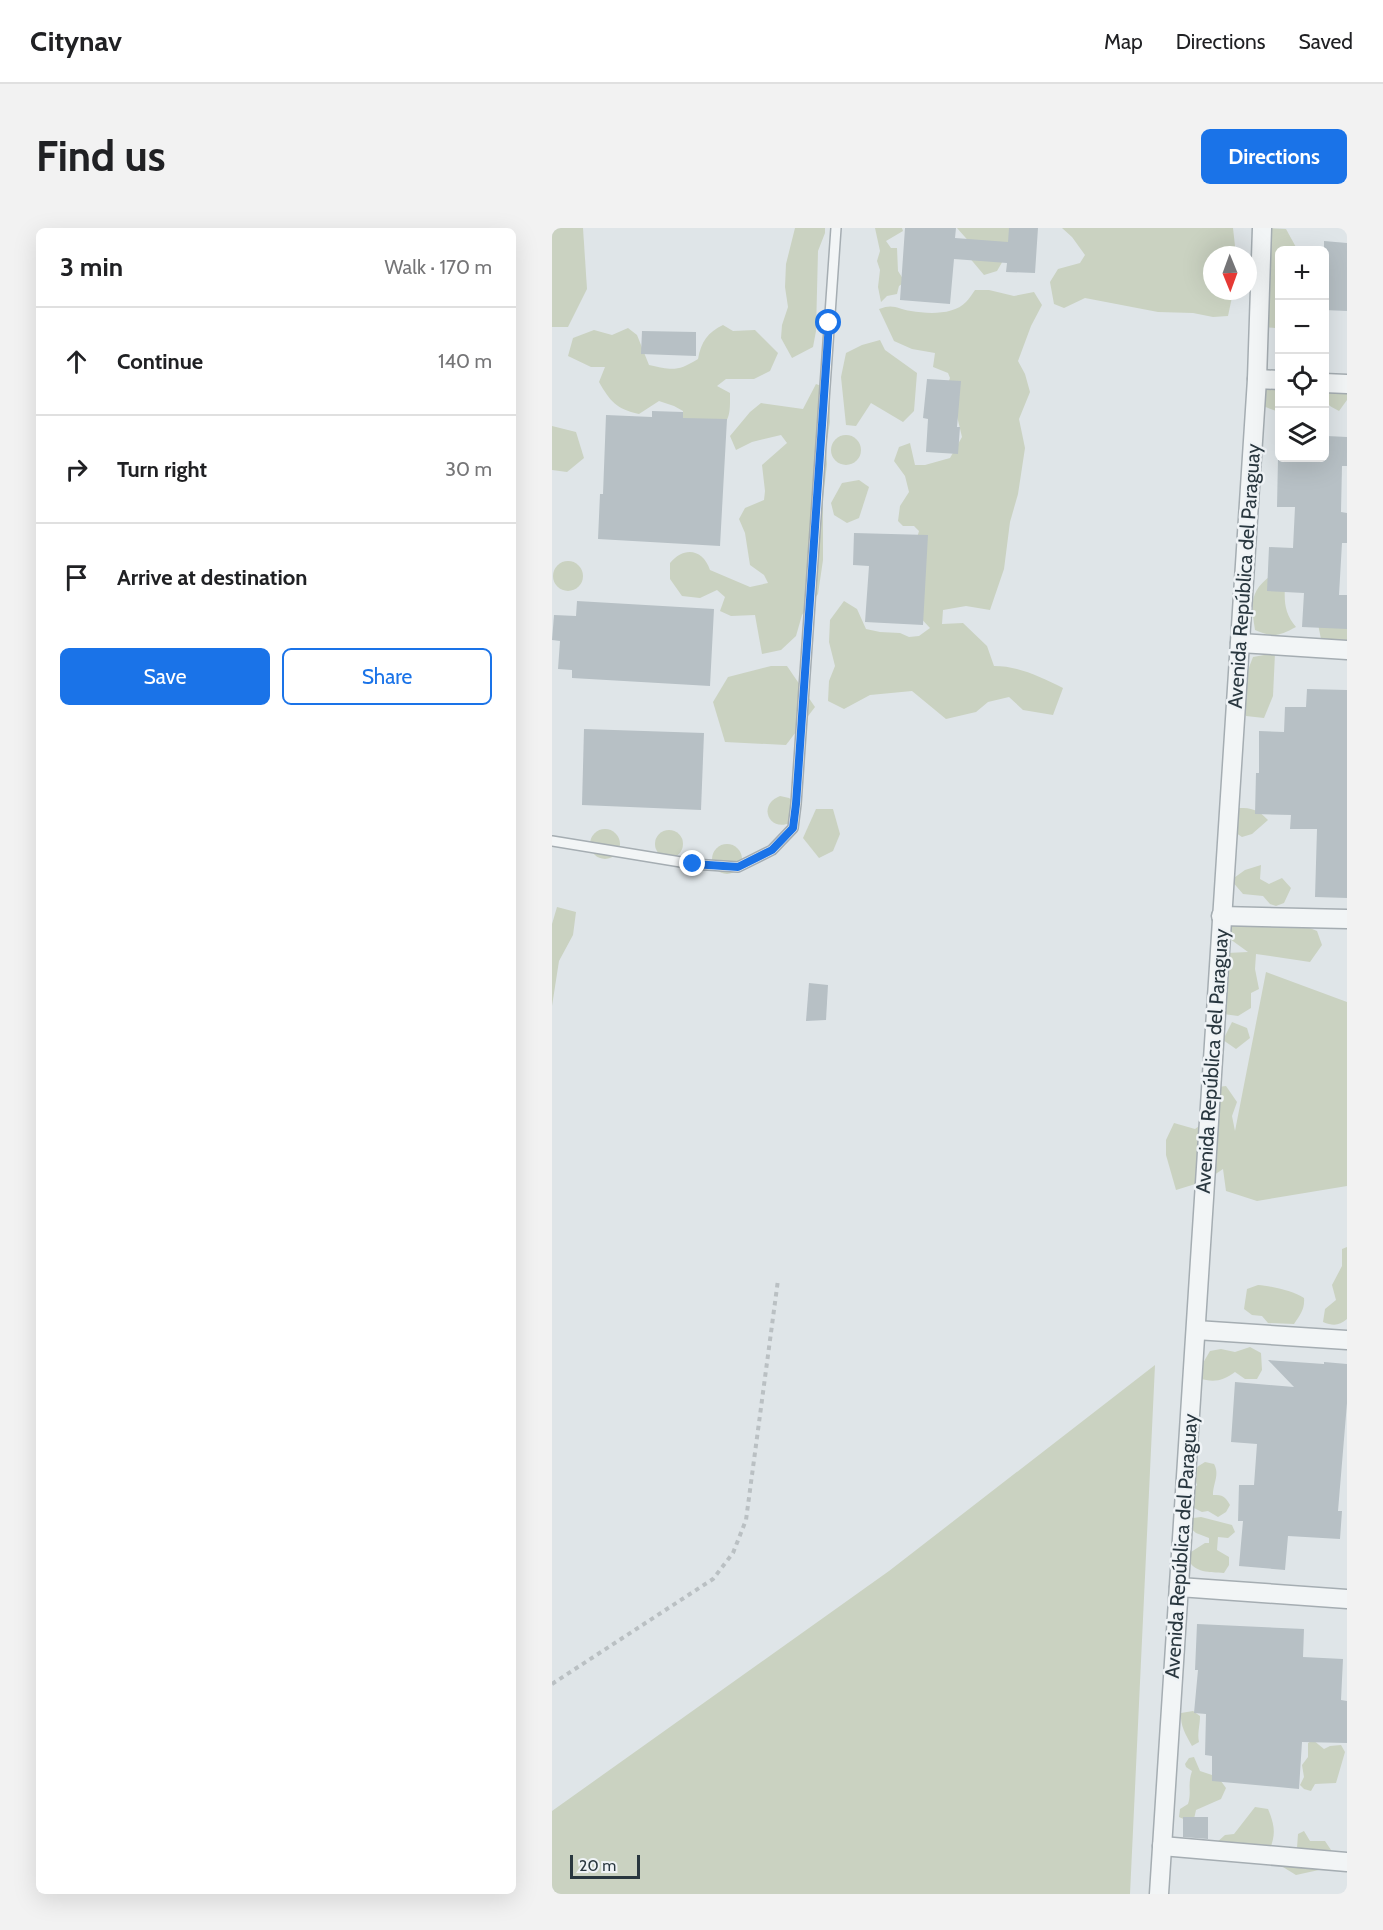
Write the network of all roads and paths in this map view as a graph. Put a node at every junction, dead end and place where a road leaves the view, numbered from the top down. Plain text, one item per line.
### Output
1 (836, 228) edge
2 (1262, 228) edge
3 (1257, 379) junction
4 (1275, 380) edge
5 (1329, 383) edge
6 (1347, 384) edge
7 (1240, 643) junction
8 (1347, 650) edge
9 (552, 841) edge
10 (1221, 916) junction
11 (1347, 919) edge
12 (777, 1280) dead end
13 (1196, 1330) junction
14 (1347, 1340) edge
15 (1179, 1587) junction
16 (1347, 1599) edge
17 (552, 1684) edge
18 (1162, 1846) junction
19 (1347, 1862) edge
20 (1159, 1894) edge

1 - 9 lane
2 - 3 street, Avenida República del Paraguay
3 - 4 street
3 - 7 street, Avenida República del Paraguay
5 - 6 street
7 - 8 street
7 - 10 street, Avenida República del Paraguay
10 - 11 street
10 - 13 street, Avenida República del Paraguay
12 - 17 path
13 - 14 street
13 - 15 street, Avenida República del Paraguay
15 - 16 street
15 - 18 street, Avenida República del Paraguay
18 - 19 street
18 - 20 street, Avenida República del Paraguay

